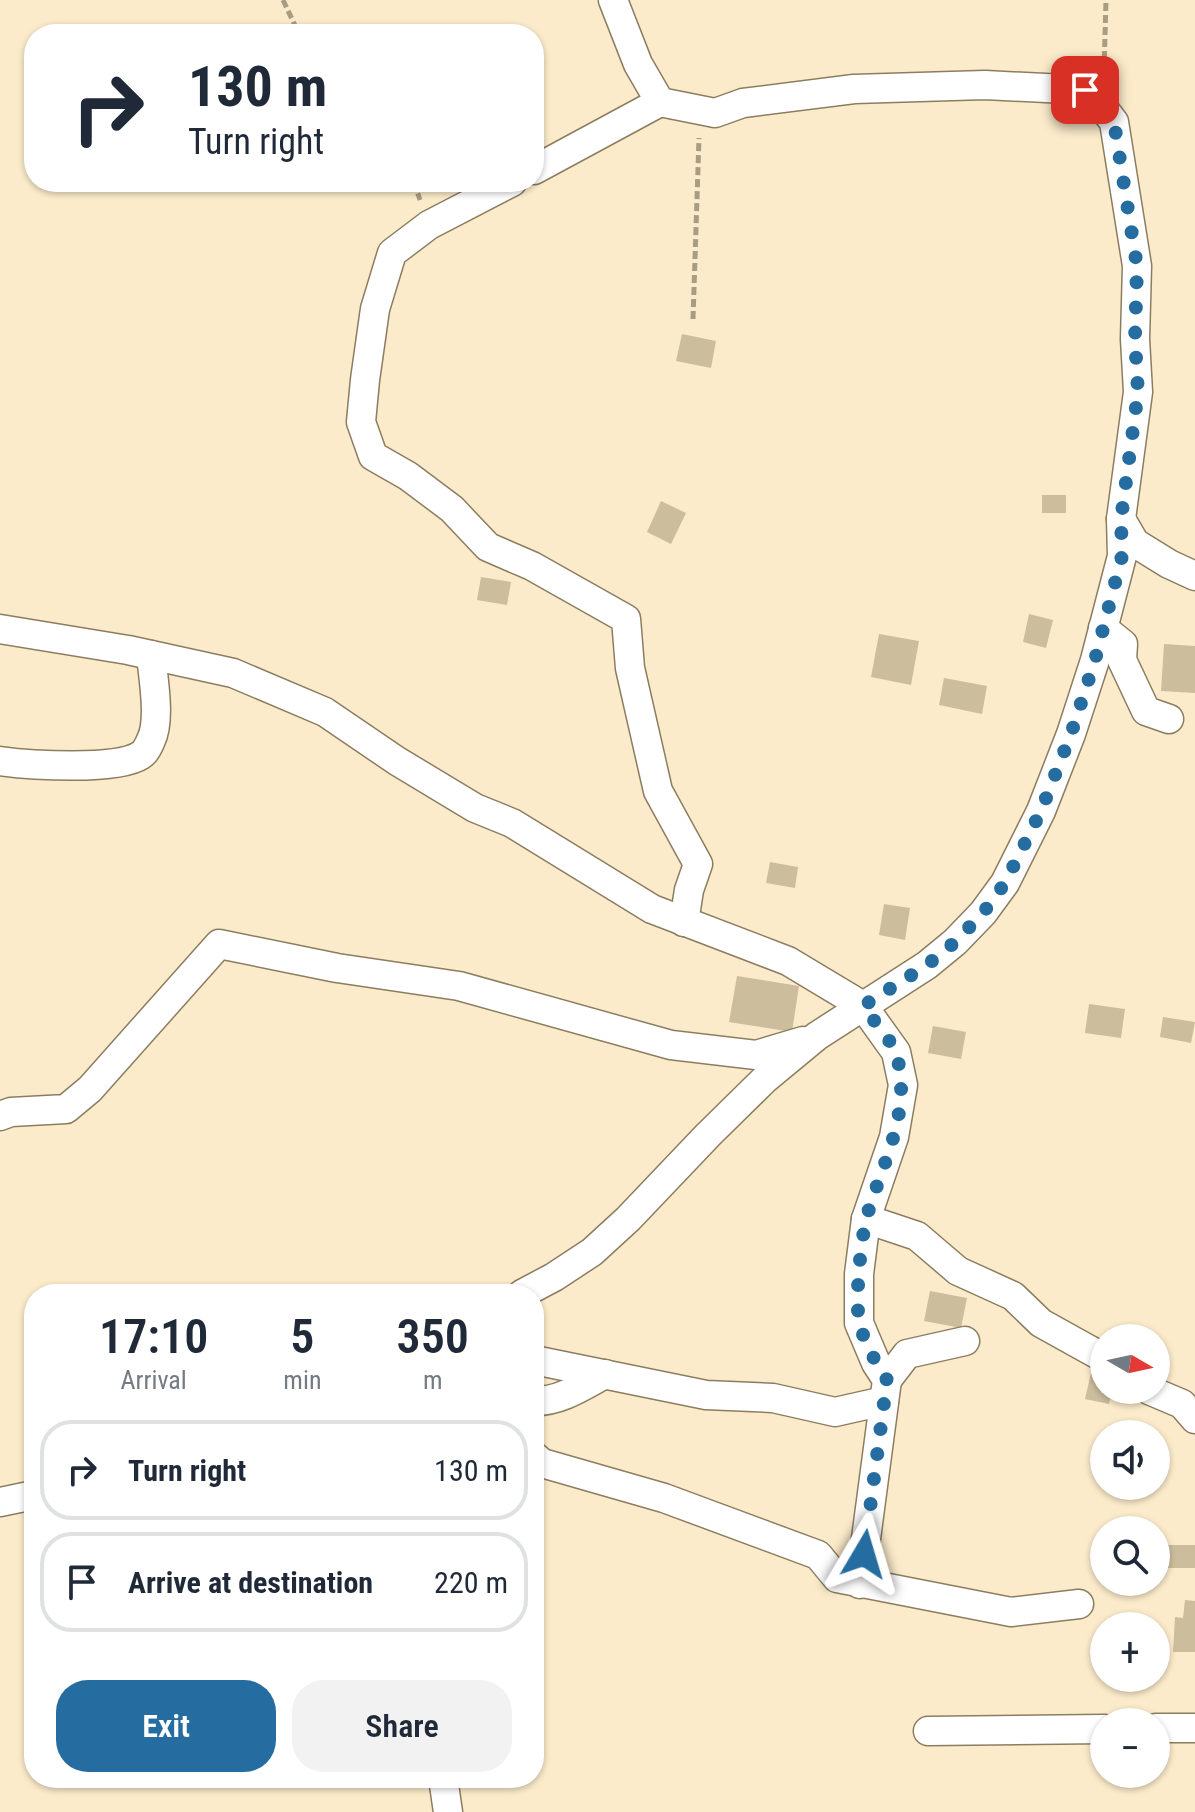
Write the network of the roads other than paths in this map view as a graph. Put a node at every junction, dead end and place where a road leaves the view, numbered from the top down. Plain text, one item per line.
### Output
1 (613, 0) edge
2 (660, 102) junction
3 (544, 165) edge
4 (493, 192) edge
5 (1121, 519) junction
6 (1195, 576) edge
7 (1103, 628) junction
8 (0, 629) edge
9 (151, 655) junction
10 (1169, 719) dead end
11 (0, 761) edge
12 (684, 922) junction
13 (863, 1006) junction
14 (817, 1036) junction
15 (0, 1116) edge
16 (866, 1219) junction
17 (541, 1284) edge
18 (965, 1341) dead end
19 (1090, 1350) edge
20 (544, 1362) edge
21 (605, 1374) junction
22 (885, 1390) junction
23 (1170, 1399) edge
24 (544, 1402) edge
25 (1195, 1419) edge
26 (544, 1464) edge
27 (24, 1497) edge
28 (0, 1502) edge
29 (860, 1584) junction
30 (1079, 1604) dead end
31 (1170, 1728) edge
32 (1195, 1728) edge
33 (1090, 1729) edge
34 (928, 1731) dead end
35 (444, 1788) edge
36 (448, 1812) edge

1 - 2 street
2 - 3 street
2 - 5 street
4 - 12 street
5 - 6 street
5 - 7 street
7 - 10 street
7 - 13 street
8 - 9 street
9 - 11 street
9 - 12 street
12 - 13 street
13 - 14 street
13 - 16 street
14 - 15 street
14 - 17 street
16 - 19 street
16 - 22 street
18 - 22 street
20 - 21 street
21 - 22 street
21 - 24 street
22 - 29 street
23 - 25 street
26 - 29 street
27 - 28 street
29 - 30 street
31 - 32 street
33 - 34 street
35 - 36 street

